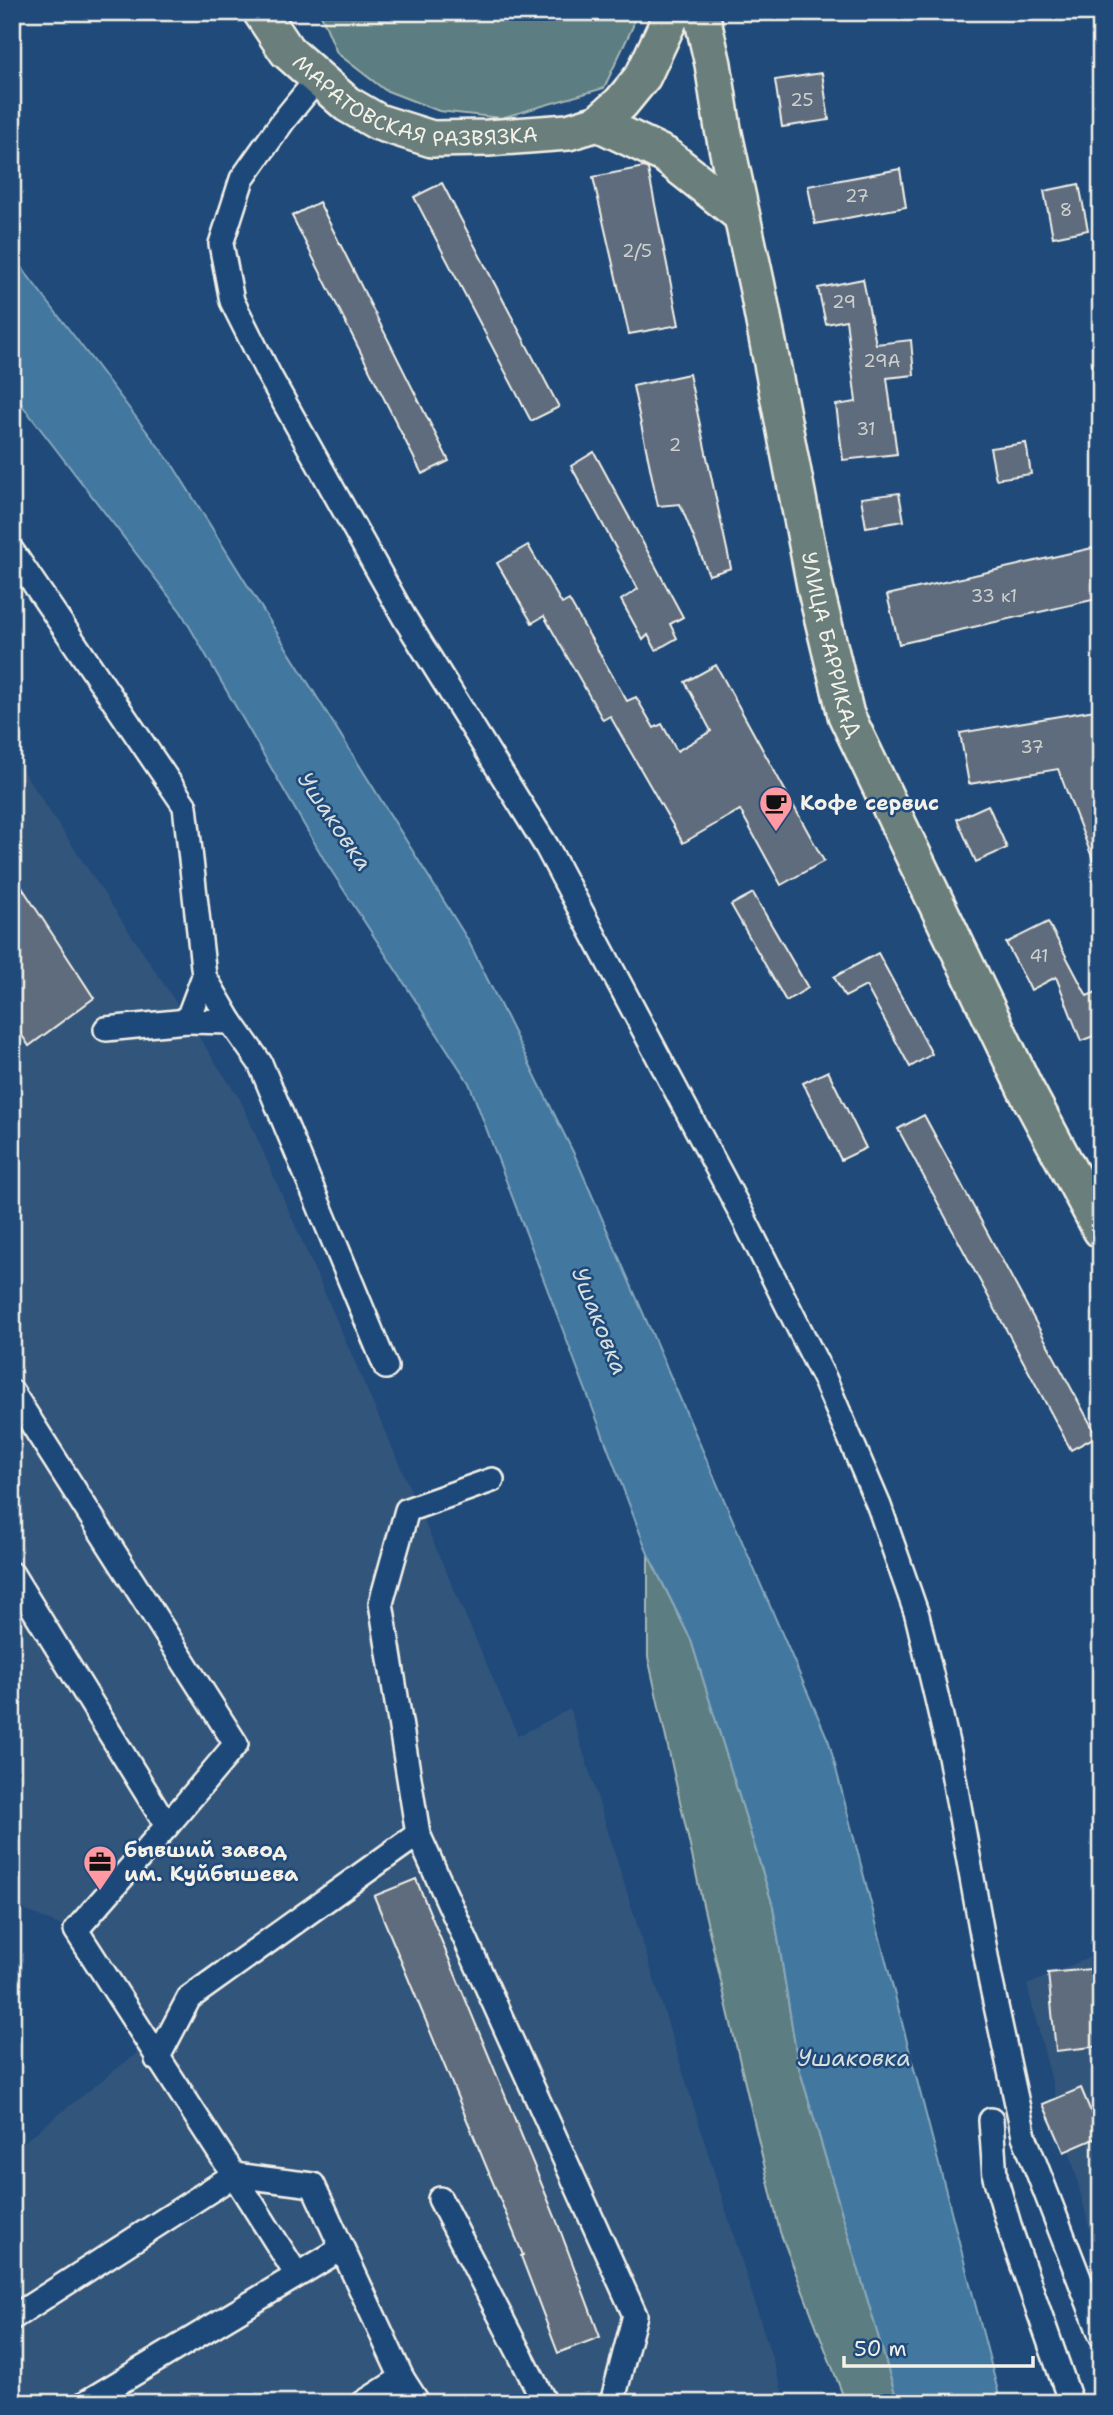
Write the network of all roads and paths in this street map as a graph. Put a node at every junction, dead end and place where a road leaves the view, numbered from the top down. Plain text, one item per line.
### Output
1 (261, 12) edge
2 (673, 12) edge
3 (701, 12) edge
4 (317, 78) junction
5 (598, 123) junction
6 (741, 215) junction
7 (12, 551) edge
8 (204, 976) junction
9 (187, 1021) junction
10 (232, 1022) junction
11 (106, 1030) dead end
12 (1101, 1230) edge
13 (386, 1367) dead end
14 (12, 1392) edge
15 (492, 1480) dead end
16 (12, 1574) edge
17 (167, 1826) junction
18 (418, 1834) junction
19 (158, 2059) junction
20 (991, 2120) dead end
21 (234, 2175) junction
22 (440, 2199) dead end
23 (341, 2249) dead end
24 (297, 2275) junction
25 (12, 2318) edge
26 (1101, 2335) edge
27 (402, 2378) junction
28 (85, 2403) edge
29 (363, 2403) edge
30 (418, 2403) edge
31 (545, 2403) edge
32 (612, 2403) edge
33 (1071, 2403) edge

1 - 4 main road, МАРАТОВСКАЯ РАЗВЯЗКА
2 - 5 main road
3 - 6 main road, УЛИЦА БАРРИКАД
4 - 5 main road, МАРАТОВСКАЯ РАЗВЯЗКА
4 - 26 street
5 - 6 main road
6 - 12 main road, УЛИЦА БАРРИКАД
7 - 8 street
8 - 9 street
8 - 10 street
9 - 10 street
9 - 11 street
10 - 13 street
14 - 17 street
15 - 18 street
16 - 17 street
17 - 19 street
18 - 19 street
18 - 32 street
19 - 21 street
20 - 33 street
21 - 24 street
21 - 25 street
21 - 27 street
22 - 31 street
23 - 24 street
24 - 28 street
27 - 29 street
27 - 30 street

